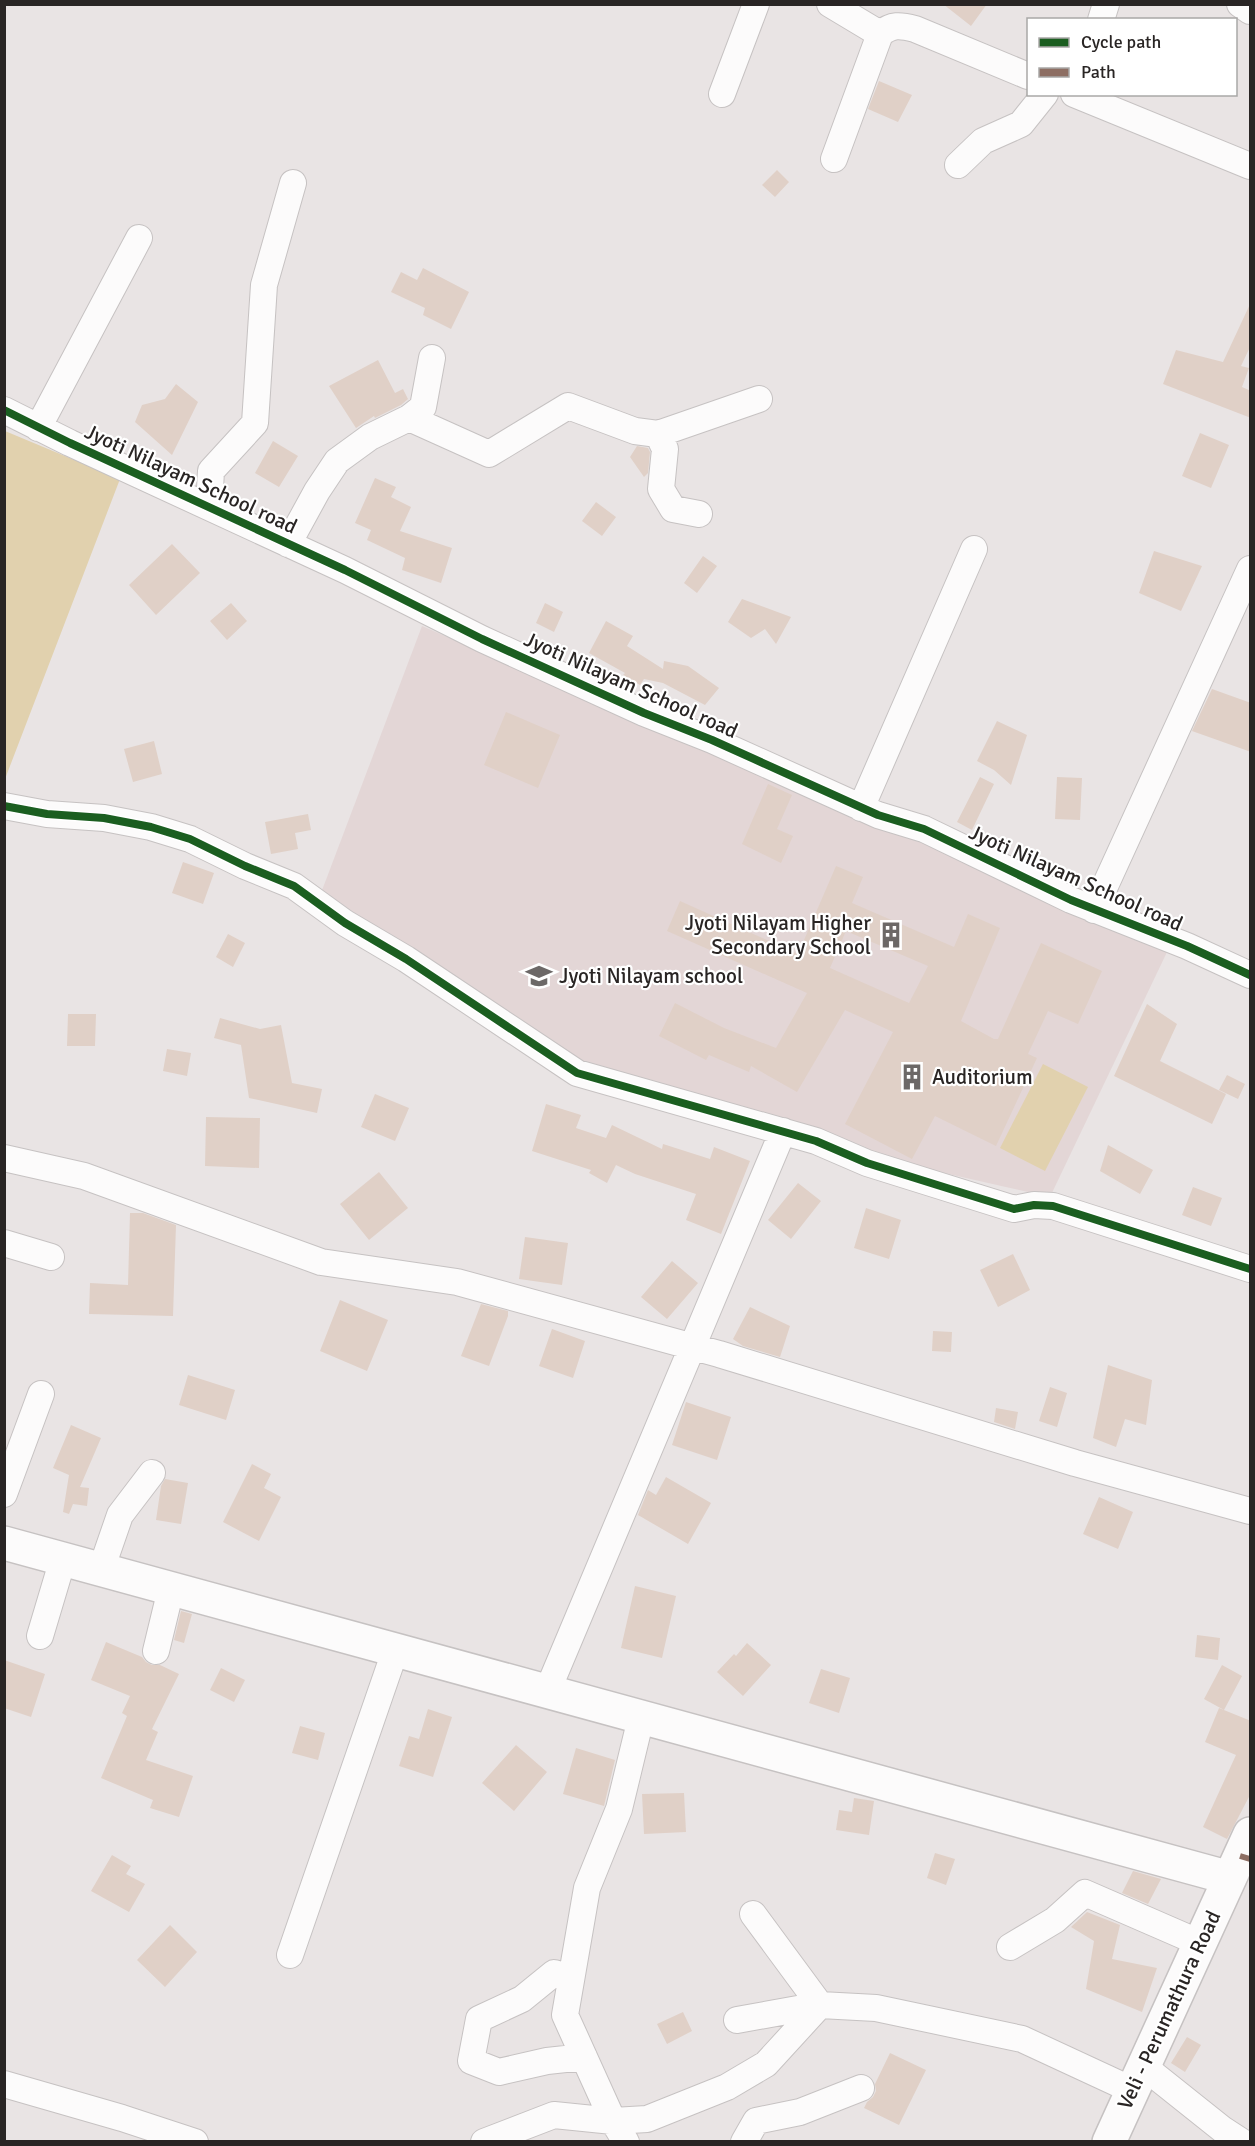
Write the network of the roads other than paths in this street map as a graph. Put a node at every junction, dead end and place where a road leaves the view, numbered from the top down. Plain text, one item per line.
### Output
1 (756, 4) edge
2 (830, 4) edge
3 (1240, 4) edge
4 (1251, 11) edge
5 (880, 34) junction
6 (1027, 75) edge
7 (722, 94) dead end
8 (1043, 96) edge
9 (1078, 96) edge
10 (834, 159) dead end
11 (957, 165) dead end
12 (1251, 166) edge
13 (293, 183) dead end
14 (139, 238) dead end
15 (432, 358) dead end
16 (759, 399) dead end
17 (4, 410) edge
18 (409, 418) junction
19 (38, 428) junction
20 (658, 434) junction
21 (208, 506) junction
22 (699, 514) dead end
23 (288, 544) junction
24 (974, 549) dead end
25 (1251, 569) edge
26 (4, 806) edge
27 (861, 808) junction
28 (1094, 910) junction
29 (1251, 975) edge
30 (783, 1131) junction
31 (4, 1158) edge
32 (4, 1243) edge
33 (51, 1257) dead end
34 (1251, 1269) edge
35 (691, 1346) junction
36 (41, 1394) dead end
37 (152, 1473) dead end
38 (4, 1494) edge
39 (1251, 1511) edge
40 (4, 1543) edge
41 (63, 1559) junction
42 (101, 1570) junction
43 (171, 1589) junction
44 (40, 1636) dead end
45 (156, 1651) dead end
46 (398, 1652) junction
47 (547, 1692) junction
48 (641, 1718) junction
49 (1251, 1834) edge
50 (1230, 1878) junction
51 (753, 1914) dead end
52 (1200, 1943) junction
53 (1010, 1947) dead end
54 (290, 1955) dead end
55 (571, 1978) junction
56 (820, 2005) junction
57 (737, 2020) dead end
58 (584, 2057) junction
59 (1138, 2078) junction
60 (4, 2084) edge
61 (861, 2088) dead end
62 (619, 2131) edge
63 (169, 2137) edge
64 (195, 2142) edge
65 (484, 2142) edge
66 (744, 2142) edge
67 (1108, 2142) edge
68 (1242, 2142) edge

1 - 7 street
2 - 5 street
3 - 4 street
5 - 6 street
5 - 10 street
8 - 11 street
9 - 12 street
13 - 21 street
14 - 19 street
15 - 18 street
16 - 20 street
17 - 19 street, Jyoti Nilayam School road
18 - 20 street
18 - 23 street
19 - 21 street, Jyoti Nilayam School road
20 - 22 street
21 - 23 street, Jyoti Nilayam School road
23 - 27 street, Jyoti Nilayam School road
24 - 27 street
25 - 28 street
26 - 30 street
27 - 28 street, Jyoti Nilayam School road
28 - 29 street, Jyoti Nilayam School road
30 - 34 street
30 - 35 street
31 - 35 street
32 - 33 street
35 - 39 street
35 - 47 street
36 - 38 street
37 - 42 street
40 - 41 main road
41 - 42 main road
41 - 44 street
42 - 43 main road
43 - 45 street
43 - 46 main road
46 - 47 main road
46 - 54 street
47 - 48 main road
48 - 50 main road
48 - 55 street
49 - 50 main road, Veli - Perumathura Road
50 - 52 main road, Veli - Perumathura Road
51 - 56 street
52 - 53 street
52 - 59 main road, Veli - Perumathura Road
55 - 58 street
55 - 58 street
56 - 57 street
56 - 59 street
56 - 62 street
58 - 62 street
59 - 67 main road, Veli - Perumathura Road
59 - 68 street
60 - 63 street
61 - 66 street
62 - 65 street
63 - 64 street

